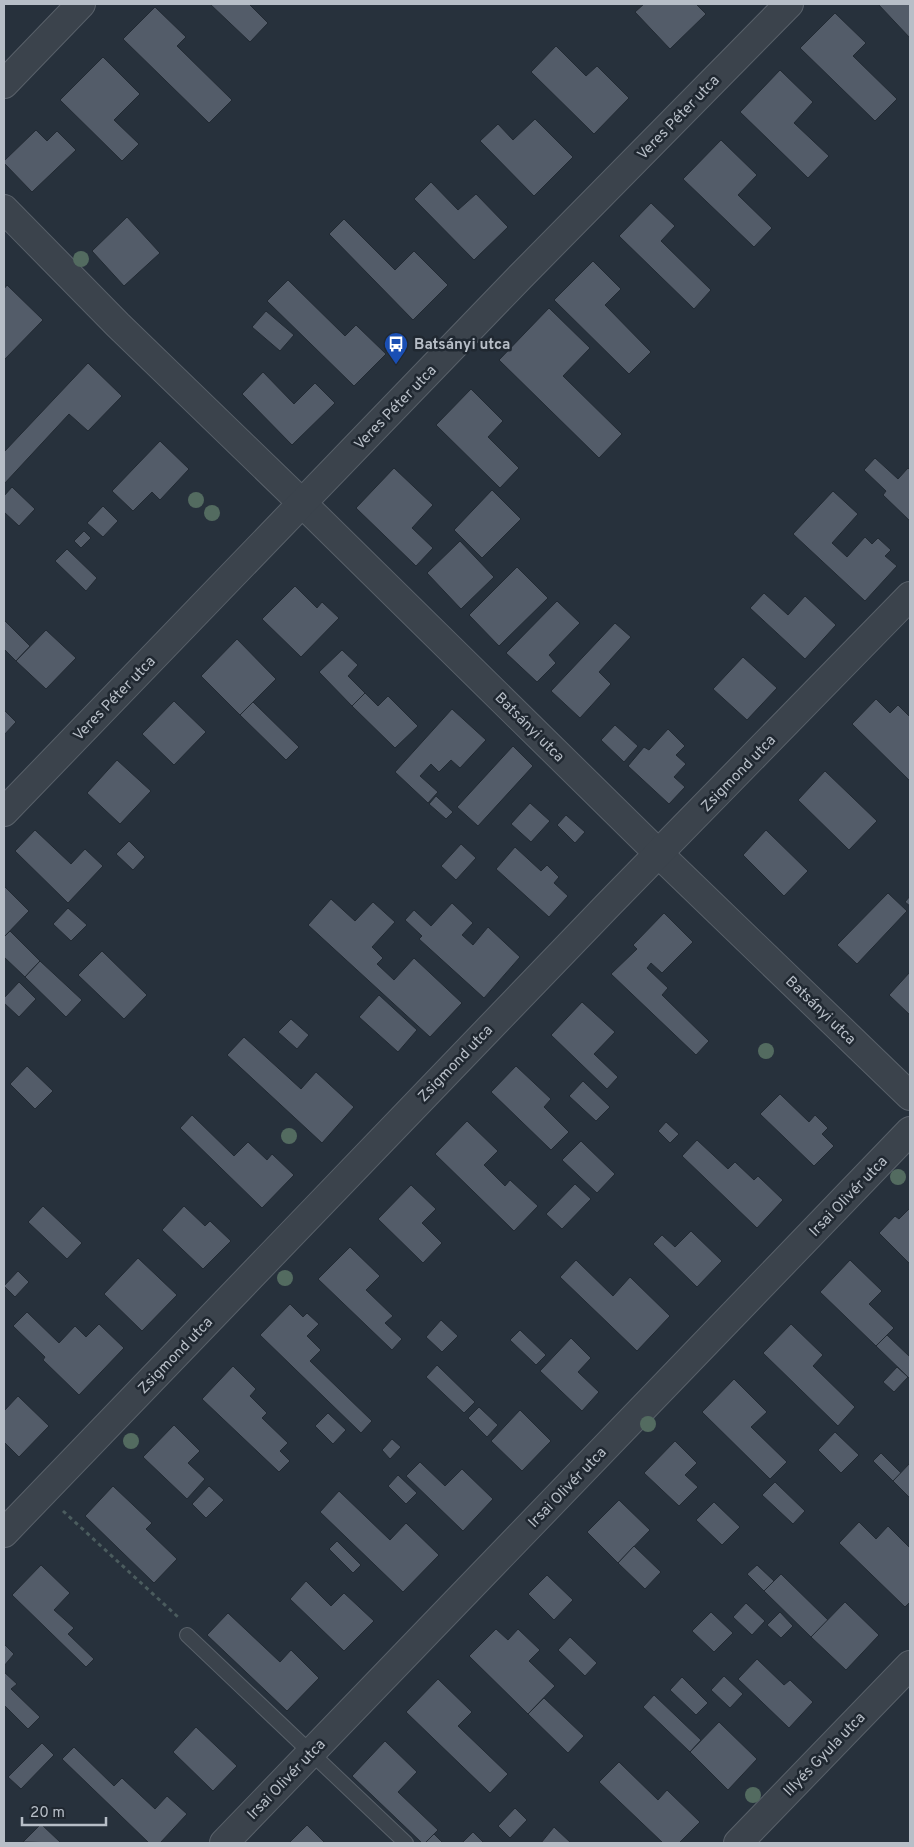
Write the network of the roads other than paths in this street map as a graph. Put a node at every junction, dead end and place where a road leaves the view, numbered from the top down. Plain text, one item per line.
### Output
1 (81, 4) edge
2 (789, 4) edge
3 (4, 84) edge
4 (4, 209) edge
5 (302, 503) junction
6 (910, 596) edge
7 (4, 812) edge
8 (659, 854) junction
9 (910, 1096) edge
10 (910, 1131) edge
11 (4, 1533) edge
12 (187, 1635) dead end
13 (910, 1665) edge
14 (311, 1752) junction
15 (224, 1843) edge
16 (406, 1843) edge
17 (738, 1843) edge

1 - 3 street
2 - 5 street, Veres Péter utca
4 - 5 street, Batsányi utca
5 - 7 street, Veres Péter utca
5 - 8 street, Batsányi utca
6 - 8 street, Zsigmond utca
8 - 9 street, Batsányi utca
8 - 11 street, Zsigmond utca
10 - 14 street, Irsai Olivér utca
12 - 14 lane
13 - 17 street, Illyés Gyula utca
14 - 15 street, Irsai Olivér utca
14 - 16 lane

